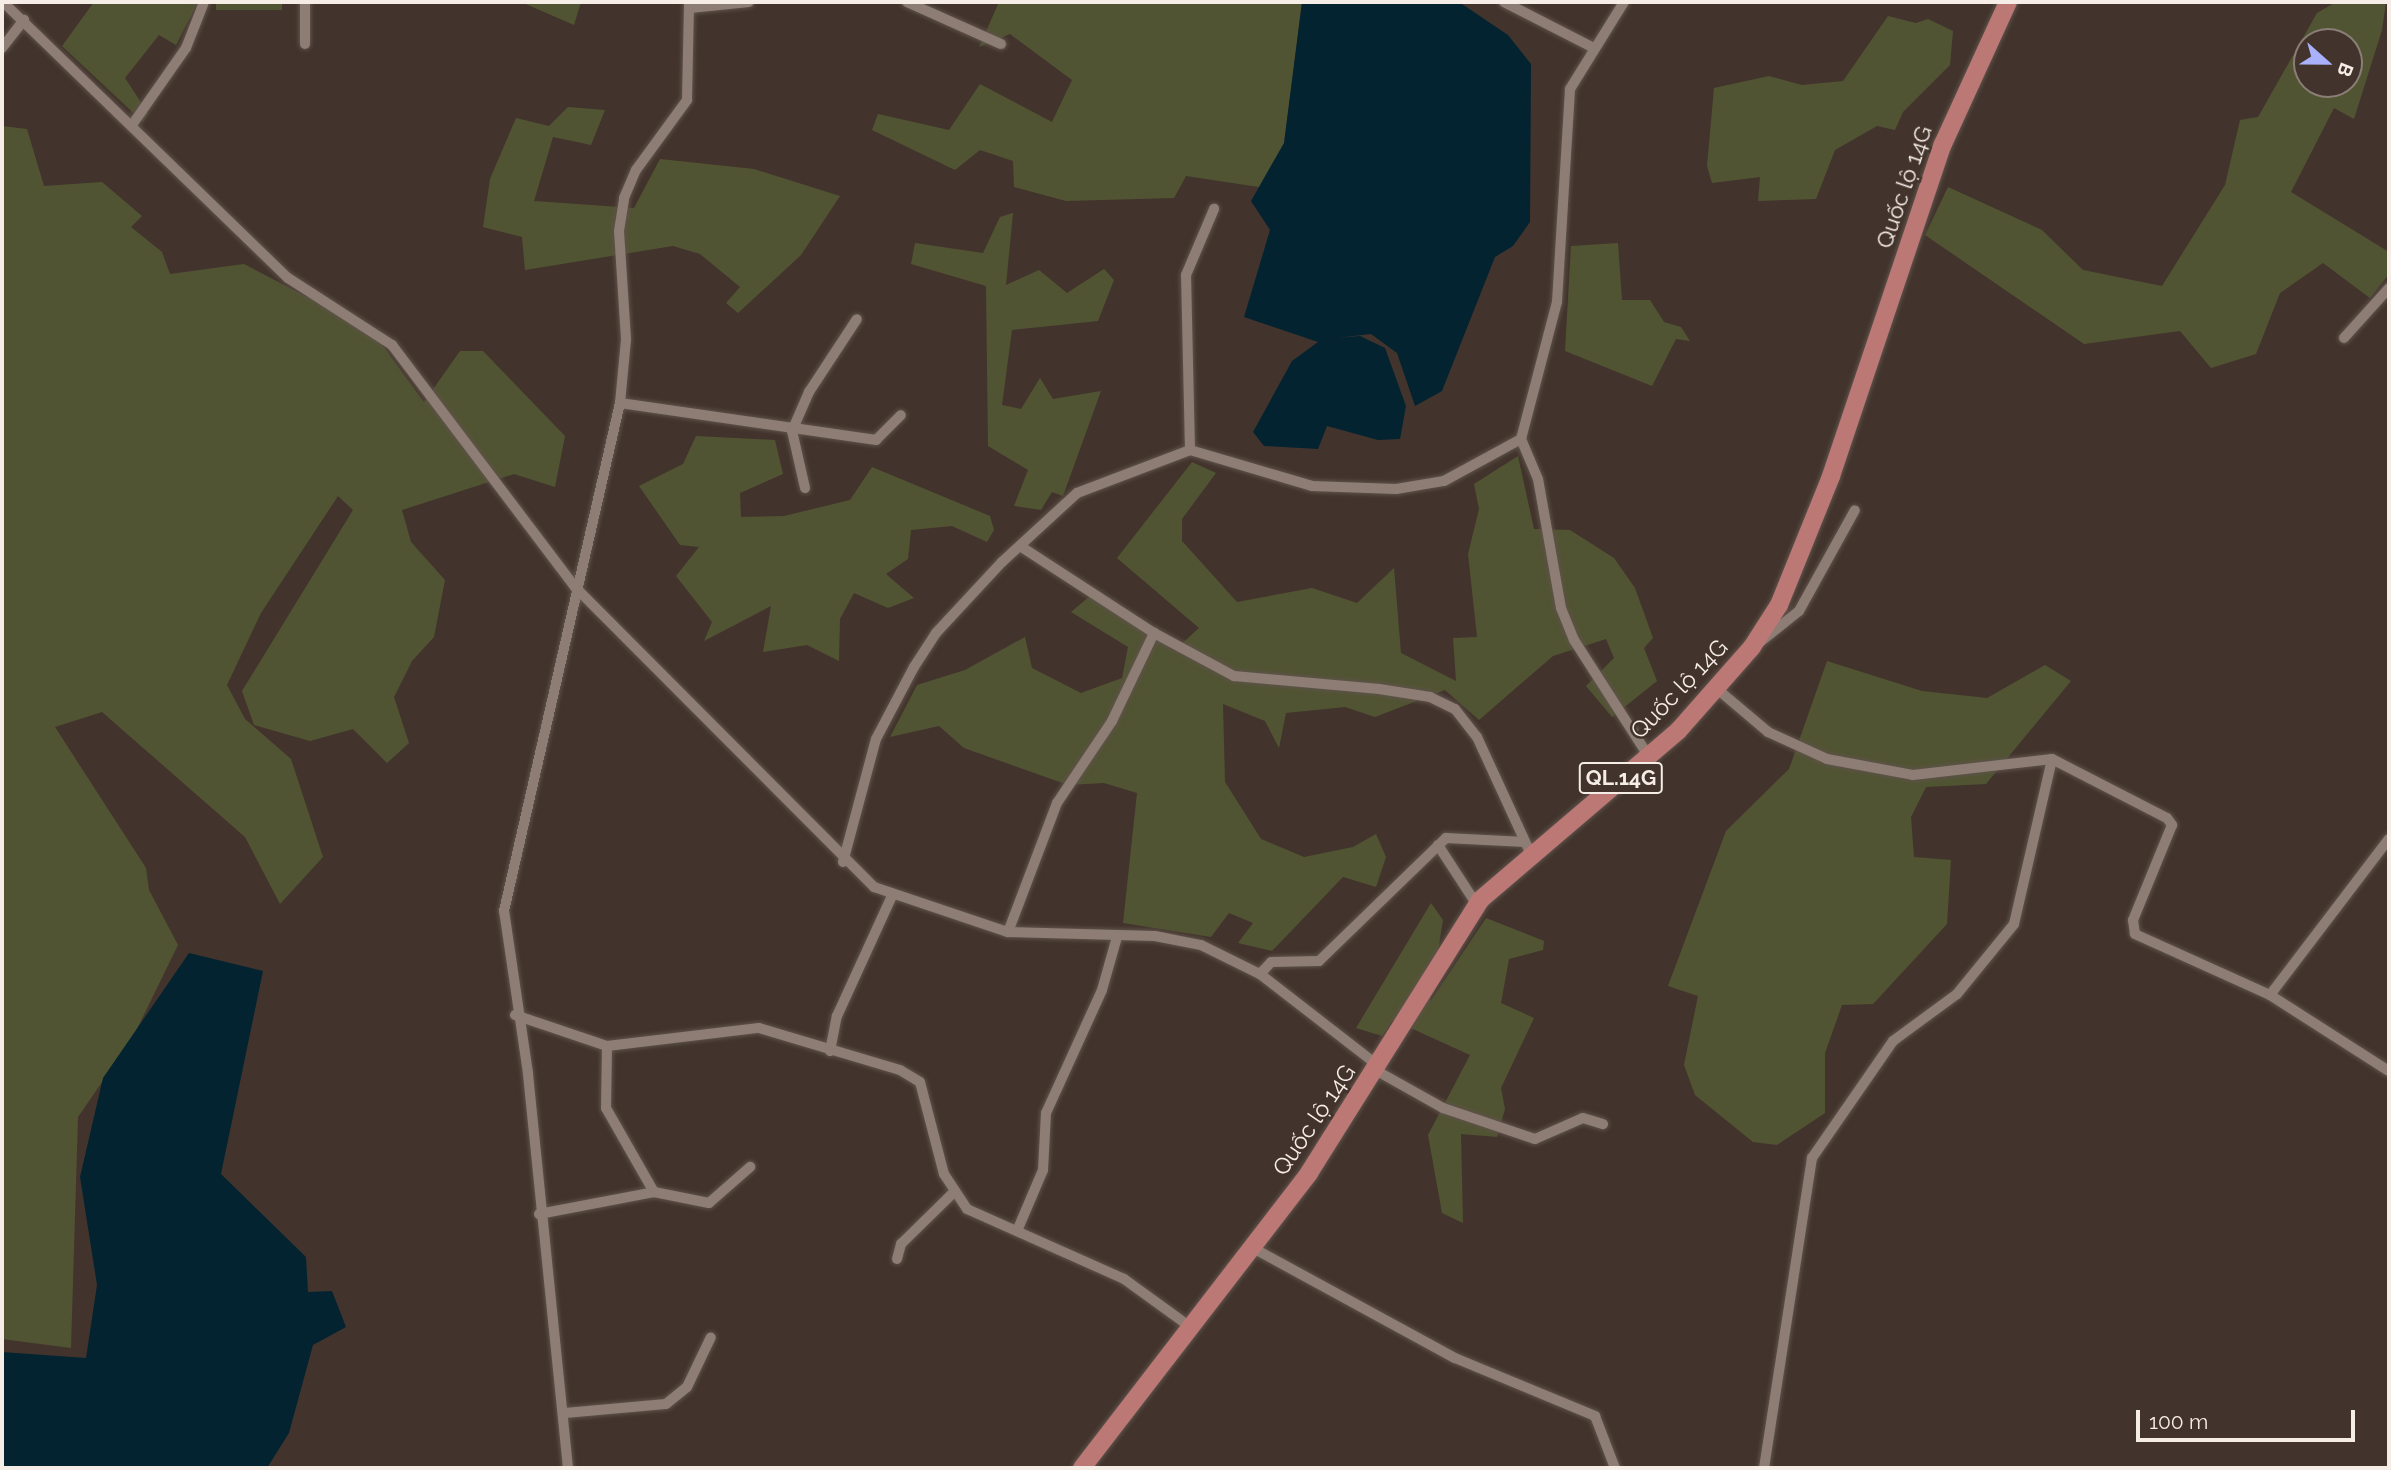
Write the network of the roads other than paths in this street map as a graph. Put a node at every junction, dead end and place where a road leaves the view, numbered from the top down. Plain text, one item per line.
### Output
1 (3, 2) edge
2 (204, 2) edge
3 (305, 2) edge
4 (749, 2) edge
5 (907, 2) edge
6 (1504, 2) edge
7 (1624, 2) edge
8 (2008, 2) edge
9 (690, 5) edge
10 (24, 20) junction
11 (305, 44) dead end
12 (1001, 44) dead end
13 (1592, 47) junction
14 (2, 48) edge
15 (132, 125) junction
16 (1214, 209) dead end
17 (2389, 288) edge
18 (857, 319) dead end
19 (2344, 338) dead end
20 (620, 402) junction
21 (901, 415) dead end
22 (792, 430) junction
23 (1521, 439) junction
24 (1190, 450) junction
25 (805, 488) dead end
26 (1855, 510) dead end
27 (1020, 546) junction
28 (575, 587) junction
29 (1154, 633) junction
30 (1752, 648) junction
31 (1716, 688) junction
32 (1648, 757) junction
33 (2052, 759) junction
34 (2389, 839) edge
35 (1438, 845) junction
36 (1528, 847) junction
37 (843, 862) junction
38 (892, 896) junction
39 (1477, 905) junction
40 (1008, 932) junction
41 (1117, 937) junction
42 (1260, 974) junction
43 (2270, 995) junction
44 (515, 1015) junction
45 (607, 1046) junction
46 (830, 1051) junction
47 (1378, 1069) junction
48 (2389, 1071) edge
49 (1602, 1124) dead end
50 (750, 1167) dead end
51 (654, 1192) junction
52 (953, 1193) junction
53 (539, 1214) junction
54 (1017, 1231) junction
55 (1253, 1248) junction
56 (897, 1259) dead end
57 (1193, 1329) junction
58 (711, 1337) dead end
59 (565, 1413) junction
60 (568, 1468) edge
61 (1082, 1468) edge
62 (1615, 1468) edge
63 (1764, 1468) edge

1 - 10 street
2 - 15 street
3 - 11 street
4 - 9 street
5 - 12 street
6 - 13 street
7 - 13 street
8 - 30 main road, Quốc lộ 14G / QL.14G
9 - 20 street
10 - 14 street
10 - 15 street
13 - 23 street
15 - 28 street
16 - 24 street
17 - 19 street
18 - 22 street
20 - 22 street
20 - 28 street
21 - 22 street
22 - 25 street
23 - 24 street
23 - 32 street
24 - 27 street
26 - 30 street
27 - 29 street
27 - 37 street
28 - 37 street
28 - 44 street
29 - 36 street
29 - 40 street
30 - 31 main road, Quốc lộ 14G / QL.14G
31 - 32 main road, Quốc lộ 14G / QL.14G
31 - 33 street
32 - 36 main road, Quốc lộ 14G / QL.14G
33 - 43 street
33 - 63 street
34 - 43 street
35 - 36 street
35 - 39 street
35 - 42 street
36 - 39 main road, Quốc lộ 14G / QL.14G
37 - 38 street
38 - 40 street
38 - 46 street
39 - 47 main road, Quốc lộ 14G / QL.14G
40 - 41 street
41 - 42 street
41 - 54 street
42 - 47 street
43 - 48 street
44 - 45 street
44 - 53 street
45 - 46 street
45 - 51 street
46 - 52 street
47 - 49 street
47 - 55 main road, Quốc lộ 14G / QL.14G
50 - 51 street
51 - 53 street
52 - 54 street
52 - 56 street
53 - 59 street
54 - 57 street
55 - 57 main road, Quốc lộ 14G / QL.14G
55 - 62 street
57 - 61 main road, Quốc lộ 14G / QL.14G
58 - 59 street
59 - 60 street

